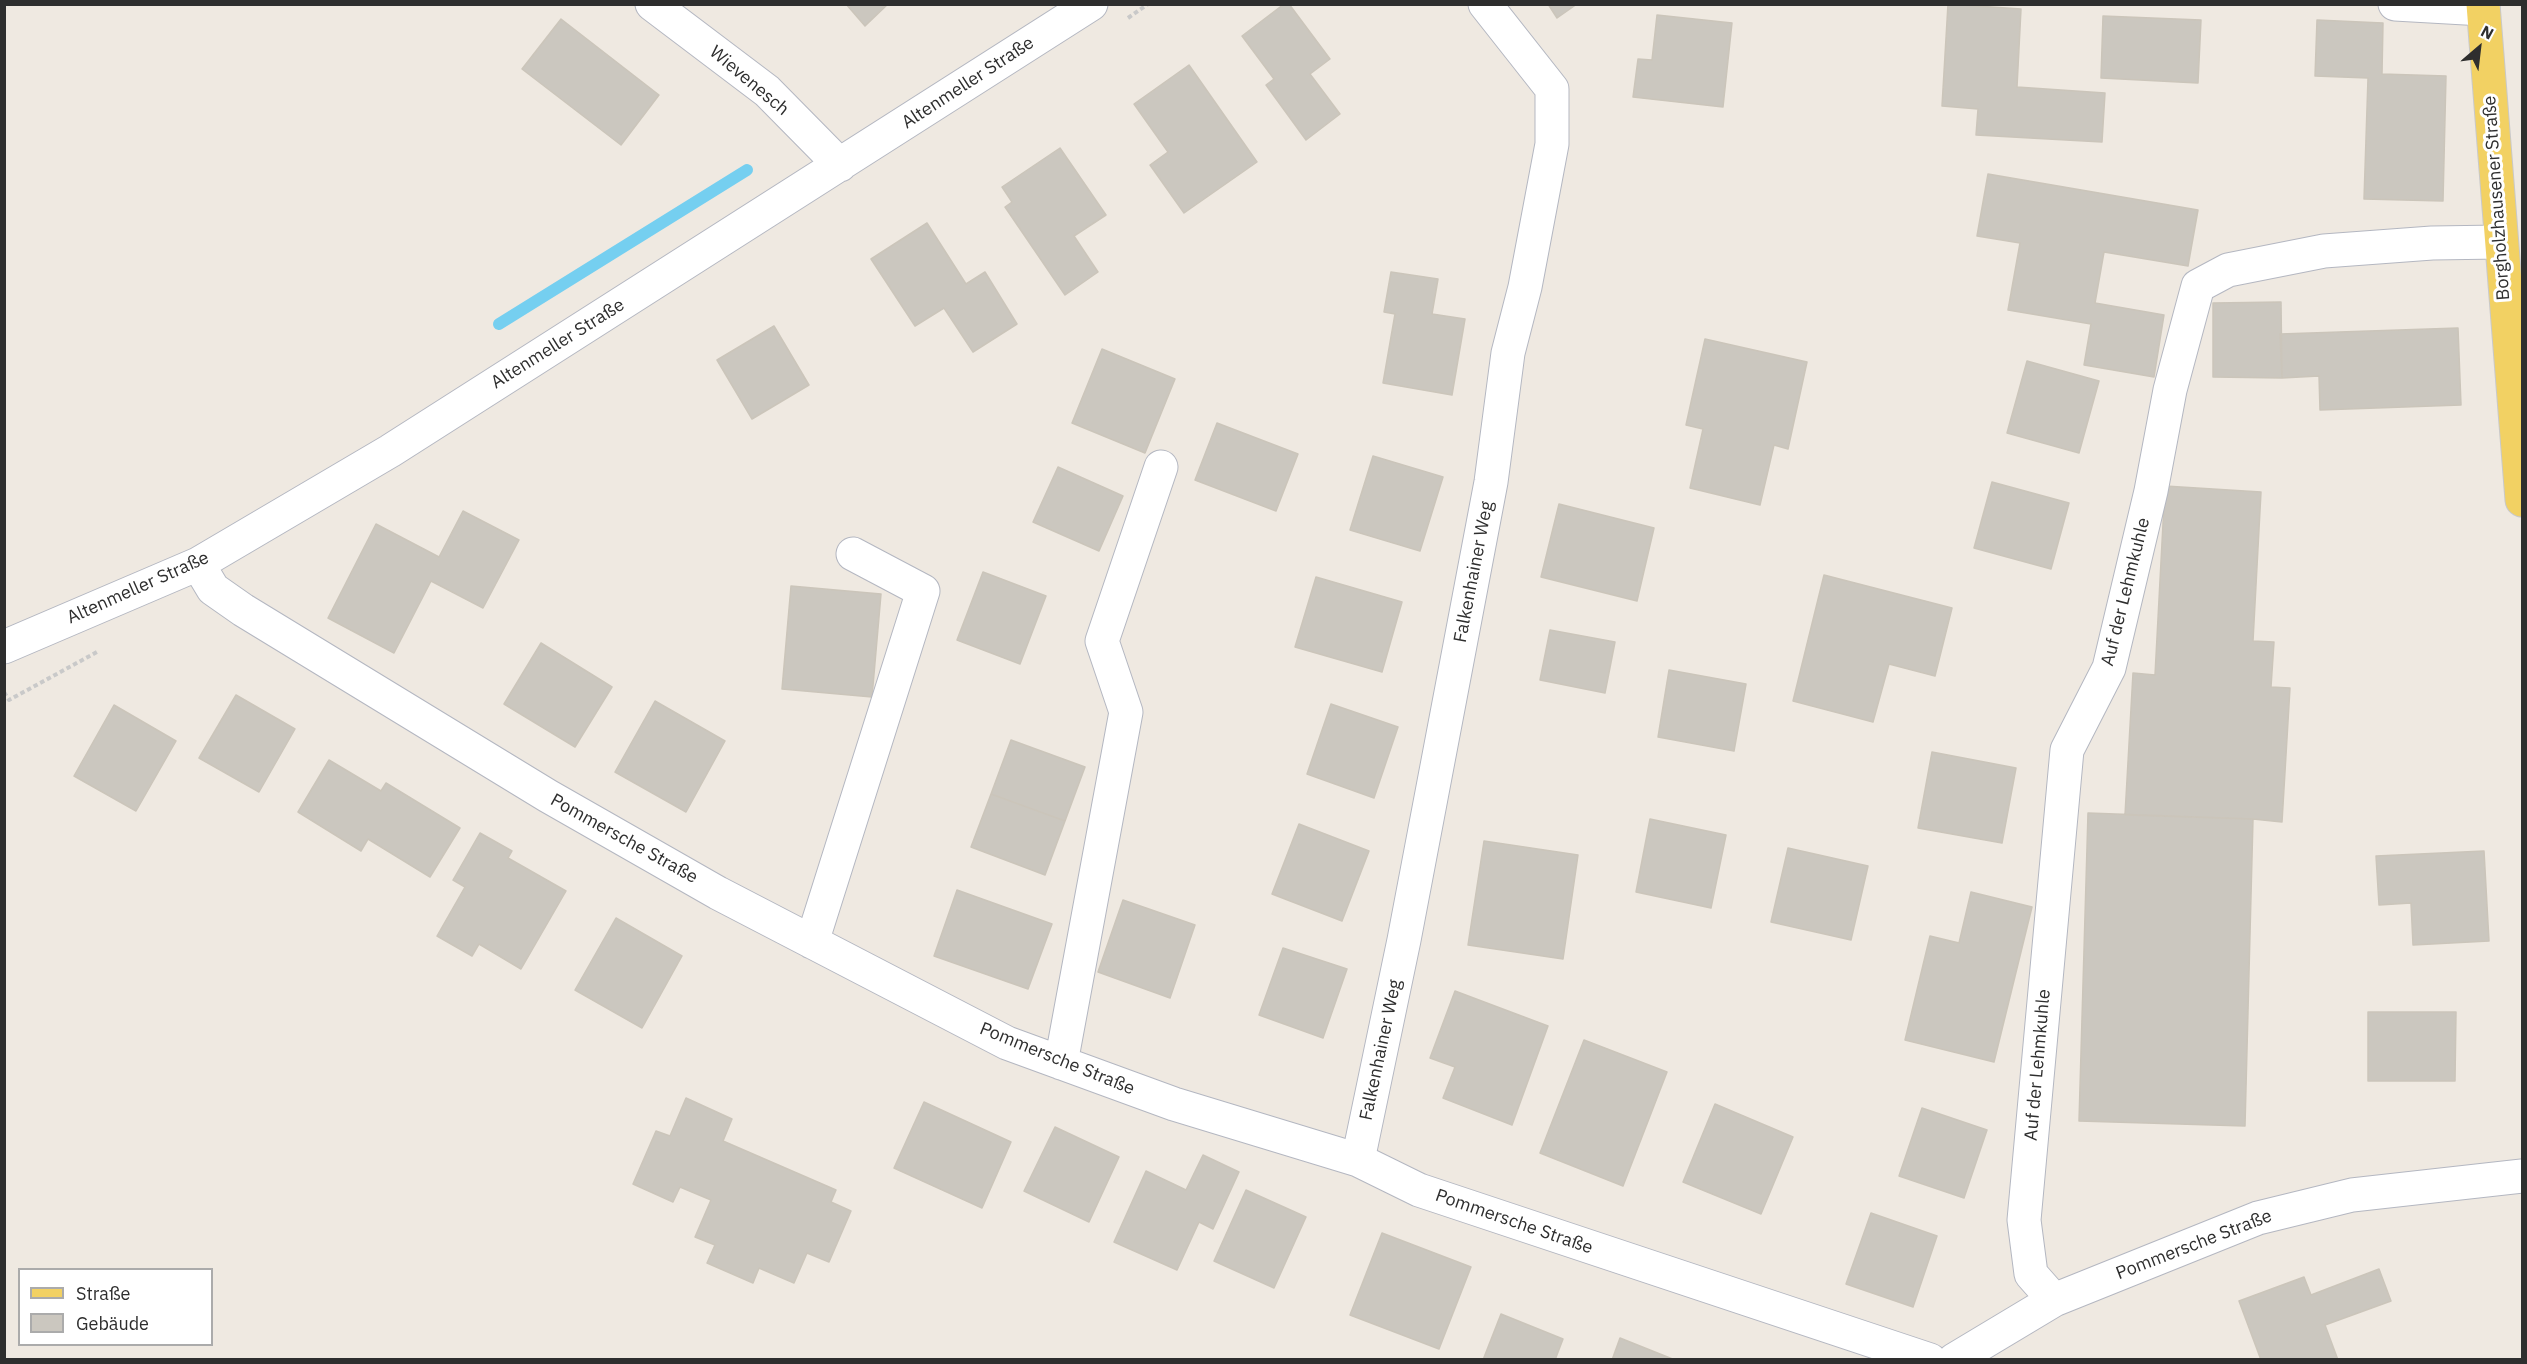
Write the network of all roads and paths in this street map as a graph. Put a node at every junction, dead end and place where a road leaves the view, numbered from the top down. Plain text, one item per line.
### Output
1 (652, 4) edge
2 (1091, 4) edge
3 (1485, 4) edge
4 (2395, 4) edge
5 (2483, 7) edge
6 (840, 165) junction
7 (2500, 242) junction
8 (1161, 467) dead end
9 (2523, 500) edge
10 (853, 554) dead end
11 (198, 564) junction
12 (4, 647) edge
13 (812, 942) junction
14 (1061, 1063) junction
15 (1358, 1160) junction
16 (2523, 1176) edge
17 (2054, 1300) junction
18 (1930, 1359) edge
19 (1954, 1359) edge

1 - 6 street, Wievenesch
2 - 6 street, Altenmeller Straße
3 - 15 street, Falkenhainer Weg
4 - 5 street
5 - 7 main road, Borgholzhausener Straße
6 - 11 street, Altenmeller Straße
7 - 9 main road, Borgholzhausener Straße
7 - 17 street, Auf der Lehmkuhle
8 - 14 street
10 - 13 street
11 - 12 street, Altenmeller Straße
11 - 13 street, Pommersche Straße
13 - 14 street, Pommersche Straße
14 - 15 street, Pommersche Straße
15 - 18 street, Pommersche Straße
16 - 17 street, Pommersche Straße
17 - 19 street, Pommersche Straße

